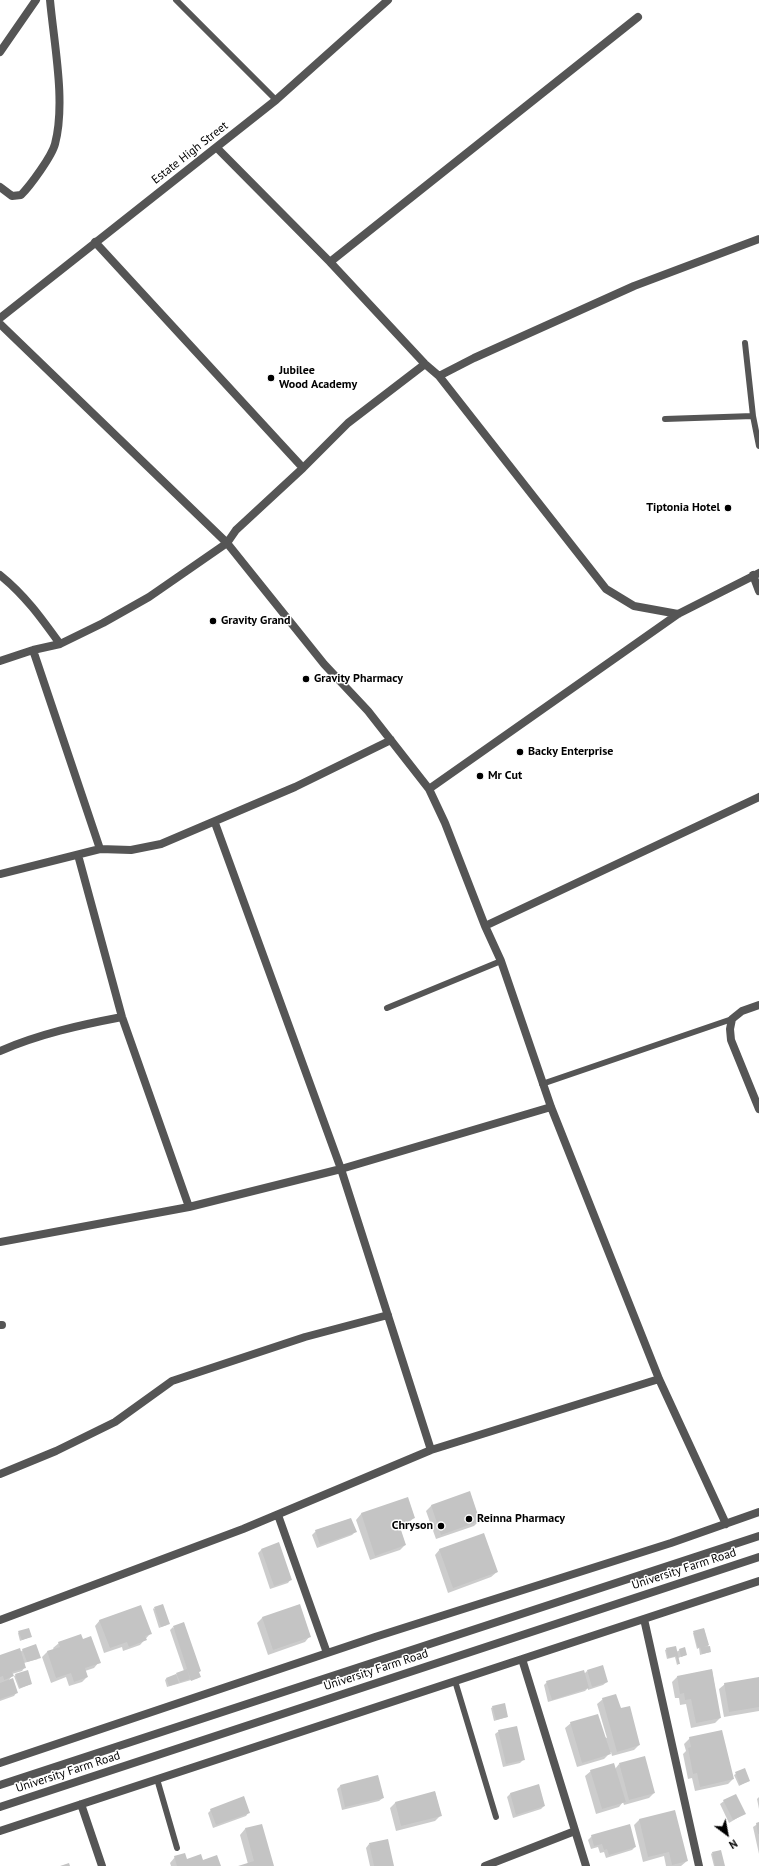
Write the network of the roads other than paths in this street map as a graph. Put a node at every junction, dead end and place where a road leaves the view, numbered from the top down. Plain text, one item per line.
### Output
1 (36, 0) edge
2 (50, 0) edge
3 (176, 0) edge
4 (388, 0) edge
5 (638, 17) dead end
6 (0, 52) edge
7 (276, 100) junction
8 (218, 148) junction
9 (0, 187) edge
10 (759, 239) edge
11 (95, 242) junction
12 (330, 262) junction
13 (0, 318) edge
14 (0, 324) edge
15 (745, 343) dead end
16 (425, 364) junction
17 (440, 376) junction
18 (752, 416) junction
19 (665, 419) dead end
20 (759, 446) edge
21 (303, 468) junction
22 (227, 543) junction
23 (756, 574) edge
24 (0, 575) edge
25 (759, 591) edge
26 (678, 614) junction
27 (60, 644) junction
28 (33, 650) junction
29 (0, 661) edge
30 (391, 740) junction
31 (429, 789) junction
32 (759, 797) edge
33 (215, 822) junction
34 (100, 849) junction
35 (78, 855) junction
36 (0, 874) edge
37 (485, 926) junction
38 (500, 961) junction
39 (759, 1005) edge
40 (387, 1008) dead end
41 (122, 1018) junction
42 (732, 1019) junction
43 (0, 1051) edge
44 (542, 1084) junction
45 (551, 1108) junction
46 (759, 1109) edge
47 (341, 1169) junction
48 (189, 1207) junction
49 (0, 1242) edge
50 (388, 1315) junction
51 (659, 1379) junction
52 (431, 1450) junction
53 (0, 1474) edge
54 (759, 1512) edge
55 (278, 1515) junction
56 (726, 1524) junction
57 (759, 1536) edge
58 (759, 1557) edge
59 (759, 1582) edge
60 (644, 1619) junction
61 (0, 1620) edge
62 (327, 1653) junction
63 (522, 1659) junction
64 (455, 1681) junction
65 (0, 1763) edge
66 (157, 1779) junction
67 (0, 1785) edge
68 (81, 1804) junction
69 (0, 1807) edge
70 (496, 1817) dead end
71 (0, 1831) edge
72 (575, 1831) junction
73 (177, 1848) dead end
74 (102, 1866) edge
75 (485, 1866) edge
76 (586, 1866) edge
77 (699, 1866) edge

1 - 6 street
2 - 9 street
3 - 7 lane
4 - 7 street, Estate High Street
5 - 12 street
7 - 8 street, Estate High Street
8 - 11 street, Estate High Street
8 - 12 street
10 - 17 street
11 - 13 street, Estate High Street
11 - 21 street
12 - 16 street
14 - 22 street
15 - 18 lane
16 - 17 street
16 - 21 street
17 - 26 street
18 - 19 lane
18 - 20 lane
21 - 22 street
22 - 27 street
22 - 30 street
23 - 25 street
23 - 26 street
24 - 27 street
26 - 31 street
27 - 28 street
28 - 29 street
28 - 34 street
30 - 31 street
30 - 33 street
31 - 37 street
32 - 37 street
33 - 34 street
33 - 47 street
34 - 35 street
35 - 36 street
35 - 41 street
37 - 38 street
38 - 40 lane
38 - 44 street
39 - 42 street
41 - 43 street
41 - 48 street
42 - 44 lane
42 - 46 street
44 - 45 street
45 - 47 street
45 - 51 street
47 - 48 street
47 - 50 street
48 - 49 street
50 - 52 street
50 - 53 street
51 - 52 street
51 - 56 street
52 - 55 street
54 - 56 street
55 - 61 street
55 - 62 street
56 - 62 street
57 - 67 street, University Farm Road
58 - 69 street, University Farm Road
59 - 60 street
60 - 63 street
60 - 77 street
62 - 65 street
63 - 64 street
63 - 72 street
64 - 66 street
64 - 70 lane
66 - 68 street
66 - 73 lane
68 - 71 street
68 - 74 street
72 - 75 street
72 - 76 street

